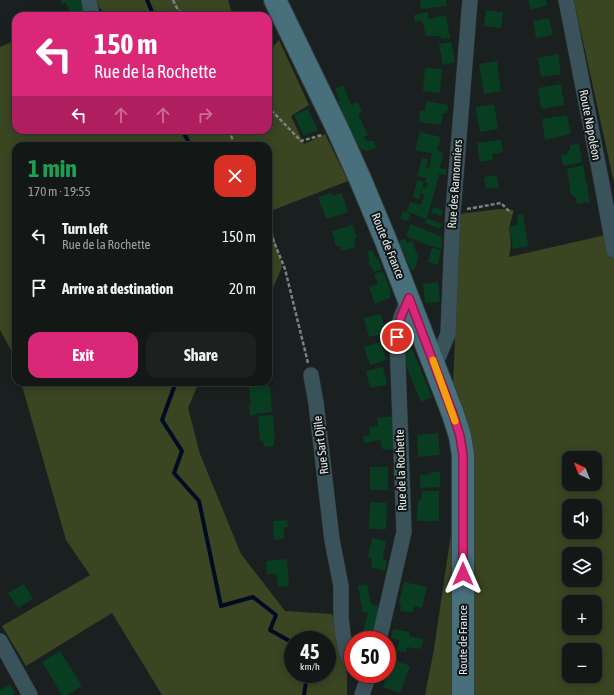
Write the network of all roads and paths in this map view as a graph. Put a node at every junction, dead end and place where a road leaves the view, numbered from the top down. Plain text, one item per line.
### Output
1 (88, 0) edge
2 (173, 0) edge
3 (275, 0) edge
4 (470, 0) edge
5 (566, 0) edge
6 (178, 10) joint
7 (91, 12) edge
8 (180, 12) edge
9 (272, 111) edge
10 (338, 130) junction
11 (453, 212) junction
12 (511, 213) dead end
13 (272, 237) edge
14 (614, 250) edge
15 (409, 298) junction
16 (435, 366) junction
17 (310, 375) joint
18 (381, 631) edge
19 (344, 640) edge
20 (0, 641) edge
21 (30, 695) edge
22 (463, 695) edge

1 - 7 street
2 - 6 path
3 - 10 main road, Route de France
4 - 11 street, Rue des Ramonniers
5 - 14 street, Route Napoléon
6 - 8 path
9 - 10 path
10 - 15 main road, Route de France
11 - 12 path
11 - 16 street, Rue des Ramonniers
13 - 17 path
15 - 16 main road, Route de France
15 - 18 street, Rue de la Rochette
16 - 22 main road, Route de France
17 - 19 street, Rue Sart Djîle
20 - 21 street

